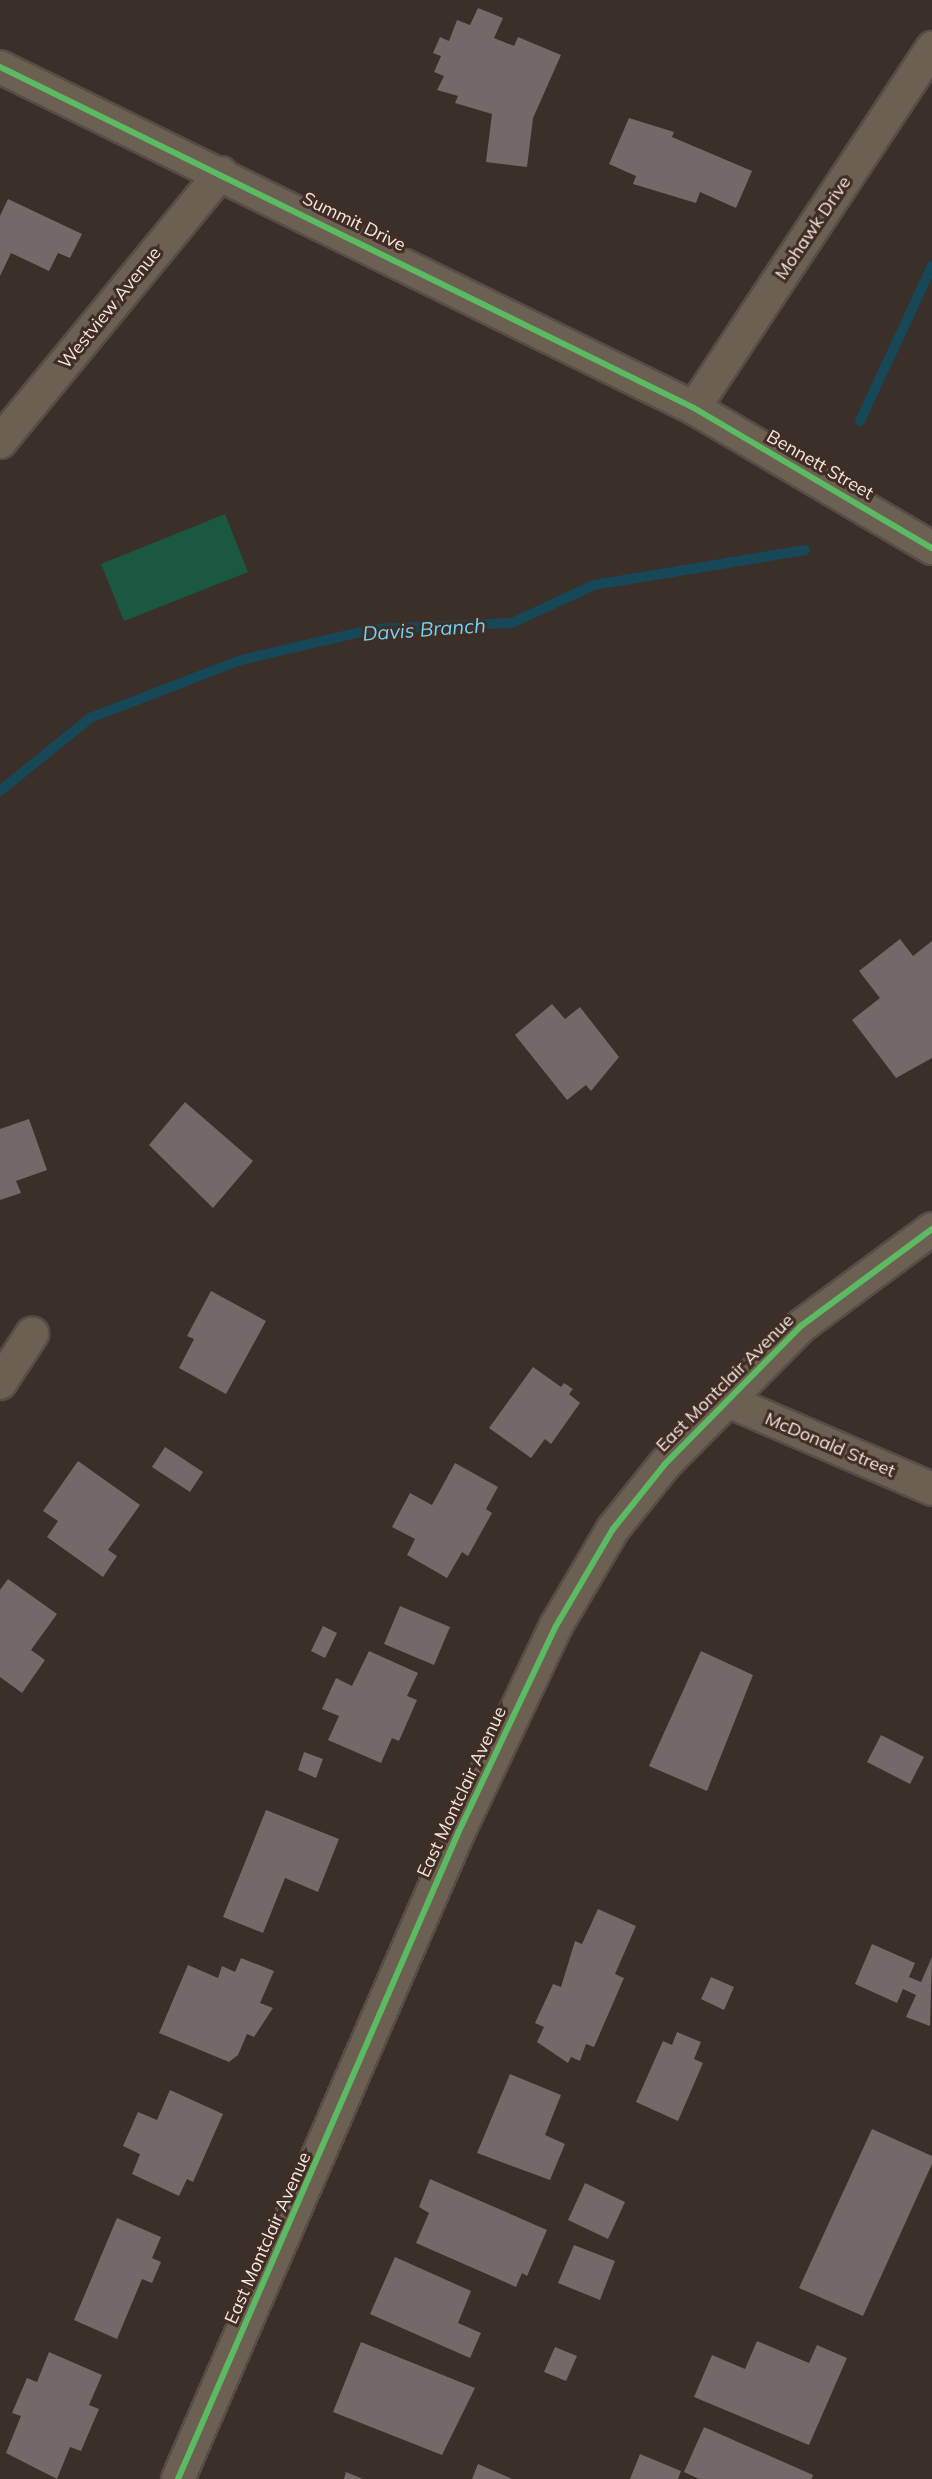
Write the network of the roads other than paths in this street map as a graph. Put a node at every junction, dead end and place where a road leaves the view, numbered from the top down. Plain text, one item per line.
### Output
1 (932, 48) edge
2 (0, 67) edge
3 (221, 173) junction
4 (694, 408) junction
5 (0, 442) edge
6 (932, 548) edge
7 (932, 1229) edge
8 (32, 1334) dead end
9 (0, 1383) edge
10 (728, 1401) junction
11 (932, 1489) edge
12 (178, 2479) edge

1 - 4 street, Mohawk Drive
2 - 3 street, Summit Drive
3 - 4 street, Summit Drive
3 - 5 street, Westview Avenue
4 - 6 street, Bennett Street
7 - 10 street, East Montclair Avenue
8 - 9 street
10 - 11 street, McDonald Street
10 - 12 street, East Montclair Avenue

